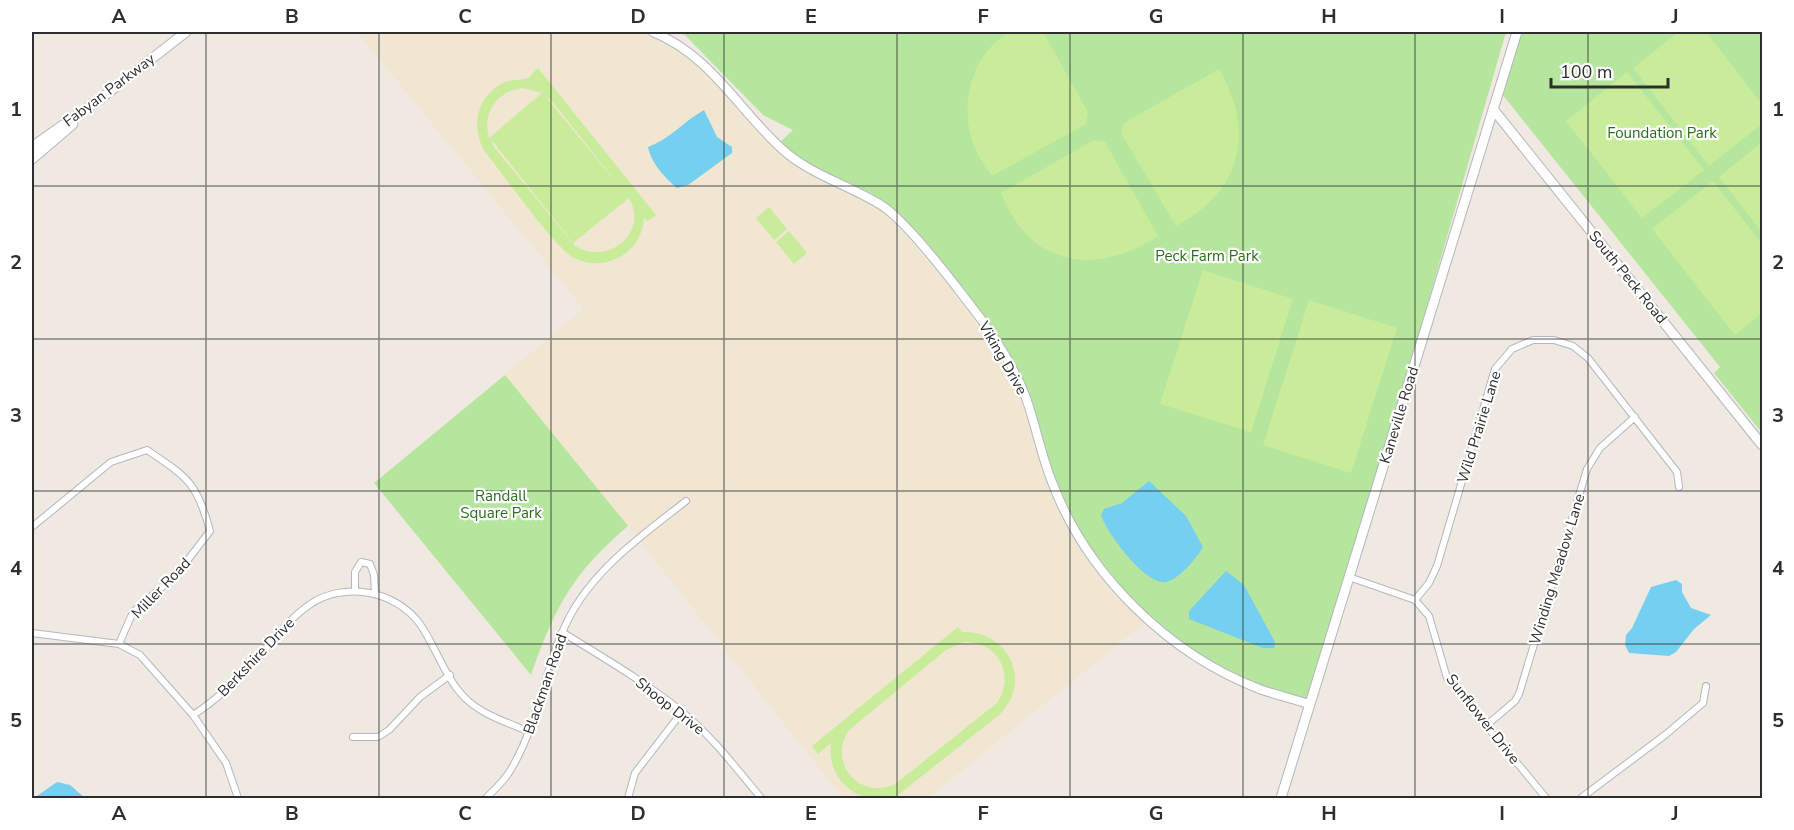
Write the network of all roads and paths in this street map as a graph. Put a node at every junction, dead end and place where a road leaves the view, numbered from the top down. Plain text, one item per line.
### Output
1 (186, 32) edge
2 (653, 32) edge
3 (1517, 32) edge
4 (104, 96) junction
5 (1492, 109) junction
6 (32, 147) edge
7 (32, 159) edge
8 (1635, 417) junction
9 (1762, 445) edge
10 (1678, 488) dead end
11 (686, 501) dead end
12 (32, 527) edge
13 (1349, 576) junction
14 (355, 590) junction
15 (375, 594) junction
16 (1415, 600) junction
17 (562, 632) junction
18 (32, 633) edge
19 (119, 644) junction
20 (450, 675) junction
21 (1706, 686) dead end
22 (1309, 704) junction
23 (681, 711) junction
24 (193, 715) junction
25 (1487, 725) junction
26 (530, 732) junction
27 (353, 736) dead end
28 (238, 798) edge
29 (486, 798) edge
30 (628, 798) edge
31 (761, 798) edge
32 (1281, 798) edge
33 (1546, 798) edge
34 (1581, 798) edge

1 - 4 main road, Fabyan Parkway
2 - 22 street, Viking Drive
3 - 5 main road, Kaneville Road
4 - 6 main road, Fabyan Parkway
4 - 7 main road
5 - 9 main road, South Peck Road
5 - 13 main road, Kaneville Road
8 - 10 street, Wild Prairie Lane
8 - 16 street, Wild Prairie Lane
8 - 25 street, Winding Meadow Lane
11 - 17 street, Blackman Road
12 - 19 street, Miller Road
13 - 16 street
13 - 22 main road, Kaneville Road
14 - 15 street, Berkshire Drive
14 - 15 street
14 - 24 street, Berkshire Drive
15 - 20 street, Berkshire Drive
16 - 25 street, Sunflower Drive
17 - 23 street, Shoop Drive
17 - 26 street, Blackman Road
18 - 19 street
19 - 24 street
20 - 26 street, Berkshire Drive
20 - 27 street
21 - 34 street
22 - 32 main road, Kaneville Road
23 - 30 street
23 - 31 street, Shoop Drive
24 - 28 street
25 - 33 street, Sunflower Drive
26 - 29 street, Blackman Road

